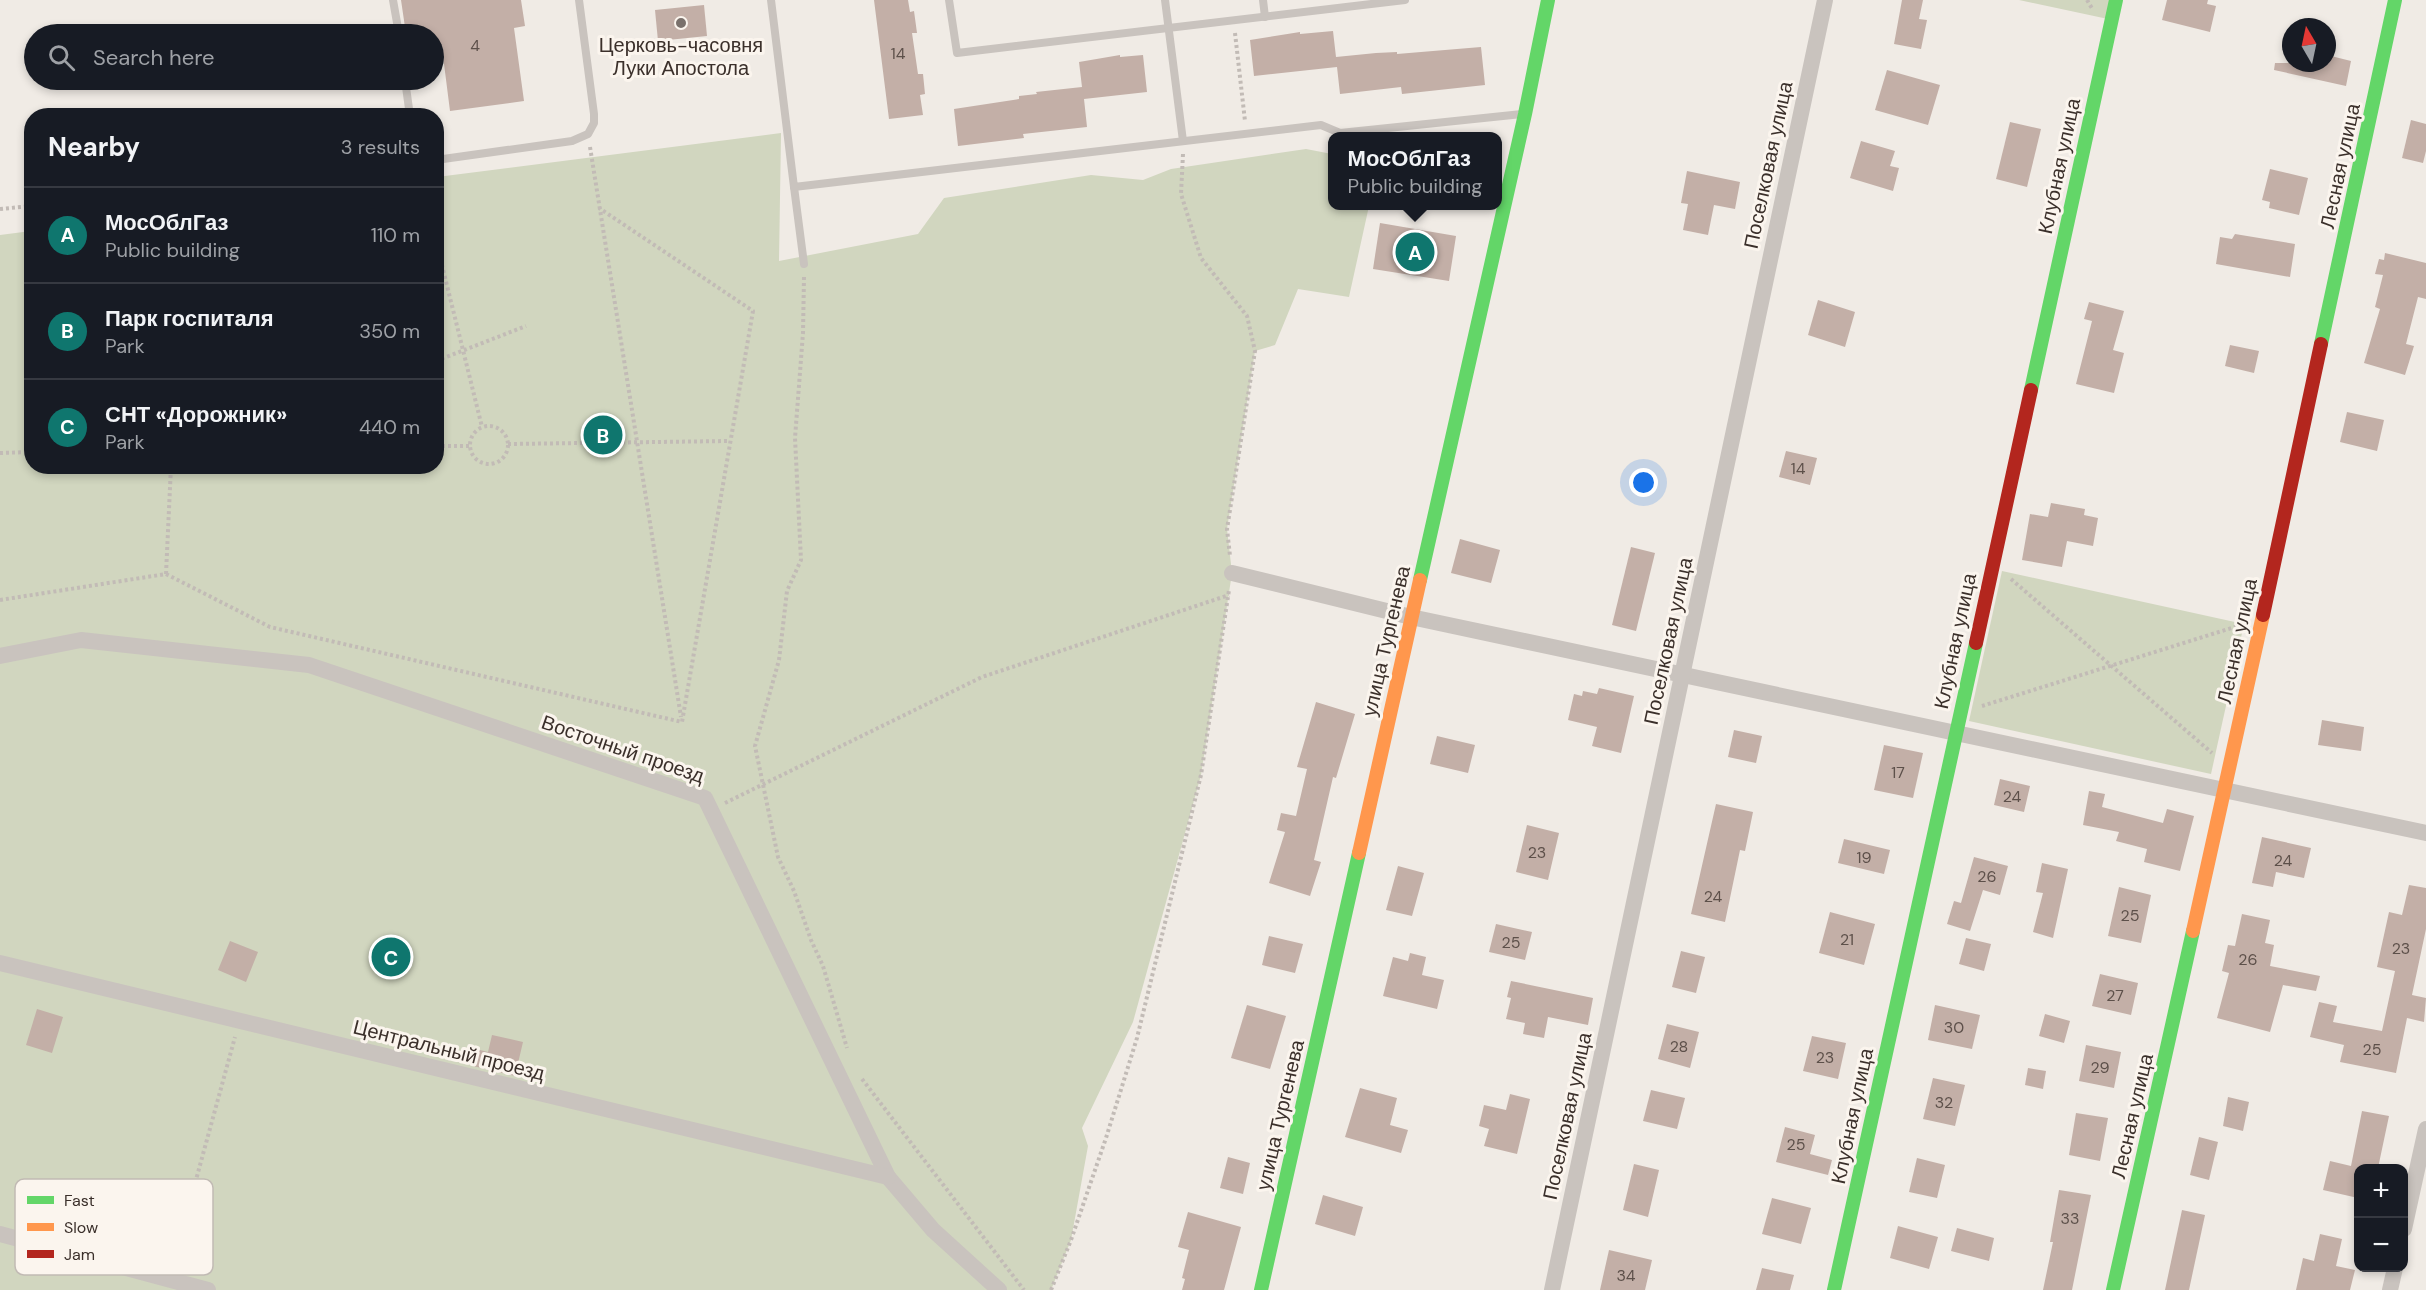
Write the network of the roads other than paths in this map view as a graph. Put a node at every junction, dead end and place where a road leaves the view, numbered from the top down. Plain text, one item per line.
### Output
1 (393, 0) edge
2 (579, 0) edge
3 (771, 0) edge
4 (949, 0) edge
5 (1166, 0) edge
6 (1263, 0) edge
7 (1405, 0) edge
8 (1548, 0) edge
9 (1825, 0) edge
10 (2116, 0) edge
11 (2395, 0) edge
12 (1384, 1) edge
13 (1265, 16) junction
14 (397, 24) edge
15 (1169, 28) junction
16 (407, 90) edge
17 (410, 108) edge
18 (1525, 114) junction
19 (1338, 132) edge
20 (1351, 132) edge
21 (1183, 141) junction
22 (444, 159) edge
23 (794, 187) junction
24 (804, 264) road end
25 (1232, 573) road end
26 (1411, 617) junction
27 (0, 656) edge
28 (1682, 674) junction
29 (1955, 733) junction
30 (2225, 790) junction
31 (2426, 833) edge
32 (0, 963) edge
33 (2426, 1129) edge
34 (888, 1178) junction
35 (2406, 1218) edge
36 (0, 1234) edge
37 (15, 1238) edge
38 (2394, 1272) edge
39 (153, 1275) edge
40 (208, 1290) edge
41 (999, 1290) edge
42 (1261, 1290) edge
43 (1552, 1290) edge
44 (1834, 1290) edge
45 (2113, 1290) edge
46 (2390, 1290) edge

1 - 14 lane
2 - 22 lane
3 - 23 lane
4 - 15 lane
5 - 15 lane
6 - 13 lane
7 - 12 lane
8 - 18 street, улица Тургенева
9 - 28 street, Поселковая улица
10 - 29 street, Клубная улица
11 - 30 street, Лесная улица
12 - 13 lane
13 - 15 lane
15 - 21 lane
16 - 17 lane
18 - 20 lane
18 - 26 street, улица Тургенева
19 - 21 lane
21 - 23 lane
23 - 24 lane
25 - 26 street
26 - 28 street
26 - 42 street, улица Тургенева
27 - 34 street, Восточный проезд
28 - 29 street
28 - 43 street, Поселковая улица
29 - 30 street
29 - 44 street, Клубная улица
30 - 31 street
30 - 45 street, Лесная улица
32 - 34 street, Центральный проезд
33 - 35 street
34 - 41 street, Восточный проезд
36 - 37 street
38 - 46 street
39 - 40 street

